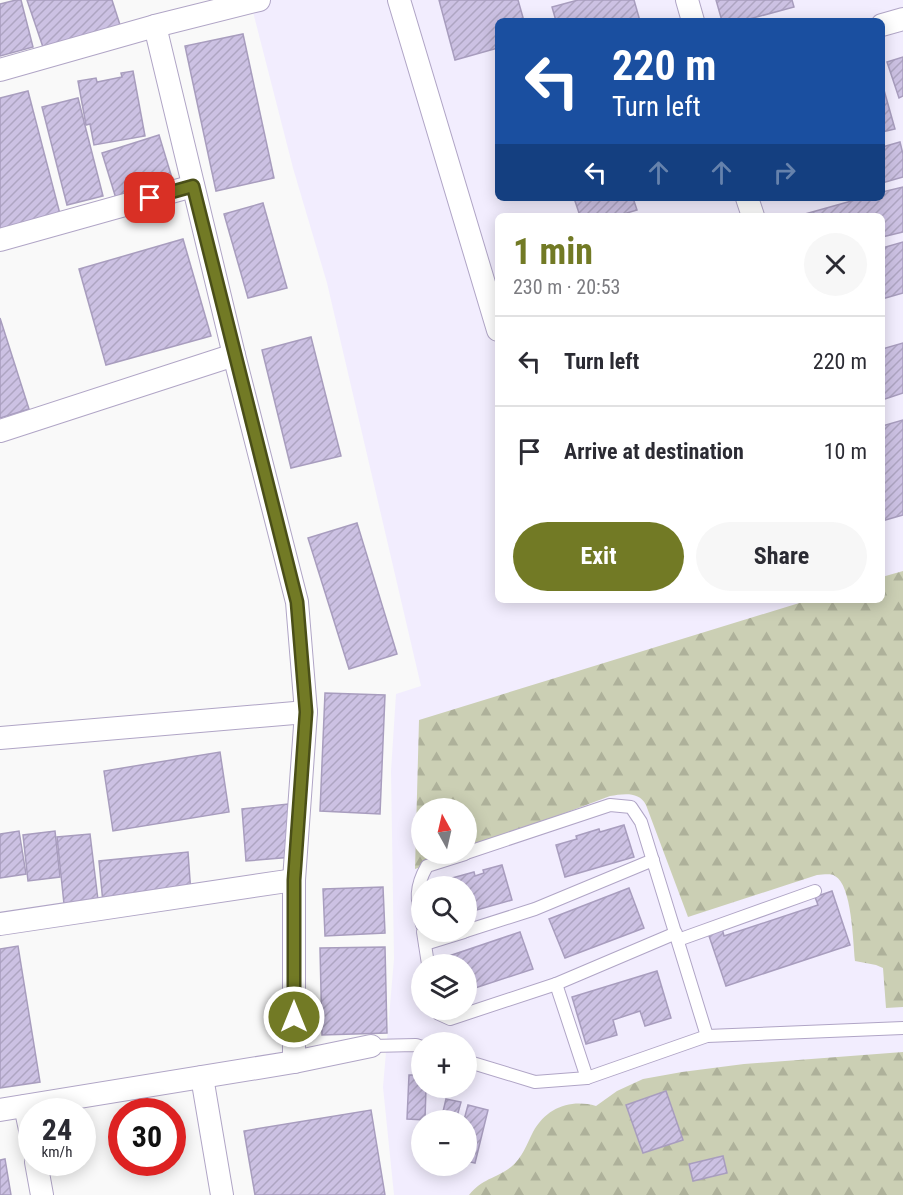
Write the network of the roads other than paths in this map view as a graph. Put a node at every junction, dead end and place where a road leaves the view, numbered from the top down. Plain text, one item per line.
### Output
1 (259, 0) edge
2 (399, 0) edge
3 (687, 0) edge
4 (692, 18) edge
5 (903, 19) edge
6 (885, 25) edge
7 (154, 26) junction
8 (0, 69) edge
9 (193, 186) junction
10 (0, 240) edge
11 (495, 318) edge
12 (234, 355) junction
13 (0, 431) edge
14 (306, 712) junction
15 (0, 738) edge
16 (477, 849) edge
17 (653, 860) junction
18 (433, 864) edge
19 (421, 876) edge
20 (294, 880) junction
21 (815, 891) dead end
22 (0, 924) edge
23 (477, 927) edge
24 (677, 937) junction
25 (556, 984) junction
26 (477, 1010) edge
27 (903, 1028) edge
28 (707, 1036) junction
29 (411, 1045) edge
30 (371, 1046) joint
31 (294, 1062) junction
32 (477, 1064) edge
33 (202, 1077) junction
34 (587, 1078) junction
35 (74, 1098) edge
36 (18, 1107) edge
37 (0, 1110) edge
38 (39, 1176) edge
39 (42, 1195) edge
40 (222, 1195) edge

1 - 7 street
2 - 11 street
3 - 4 street
5 - 6 street
7 - 8 street
7 - 9 street
9 - 10 street
9 - 12 street
12 - 13 street
12 - 14 street
14 - 15 street
14 - 20 street
16 - 17 lane
17 - 23 lane
17 - 24 lane
18 - 19 lane
20 - 22 street
20 - 31 street
21 - 24 lane
24 - 25 lane
24 - 28 lane
25 - 26 lane
25 - 34 lane
27 - 28 lane
28 - 34 lane
29 - 30 lane
30 - 31 street
31 - 33 street
32 - 34 lane
33 - 35 street
33 - 40 street
36 - 37 street
38 - 39 street

